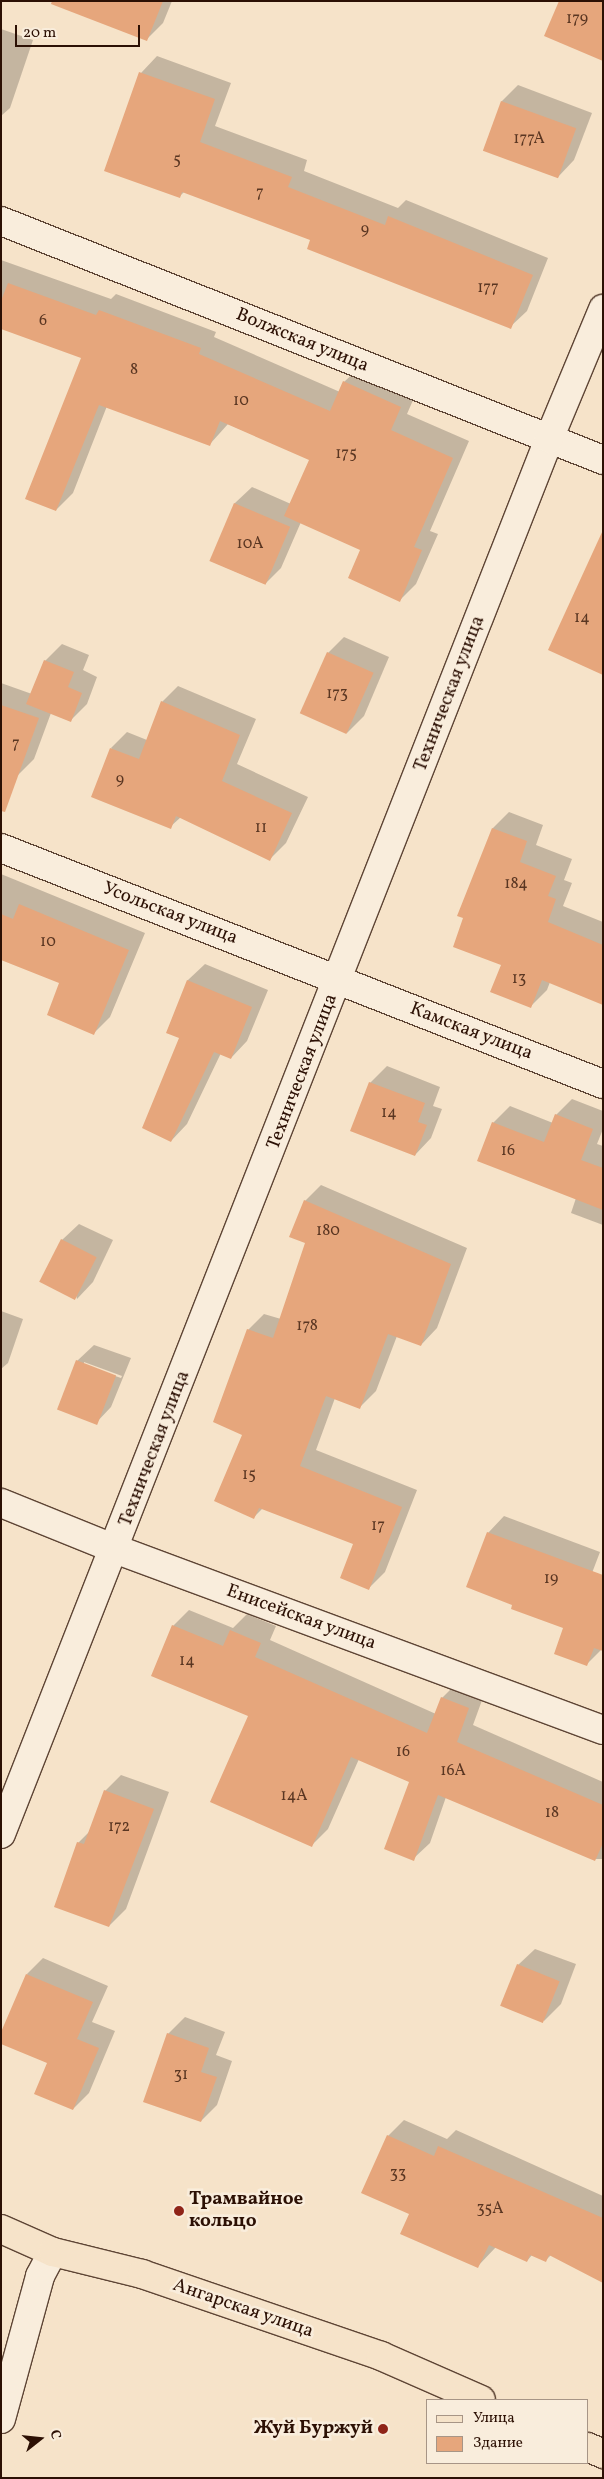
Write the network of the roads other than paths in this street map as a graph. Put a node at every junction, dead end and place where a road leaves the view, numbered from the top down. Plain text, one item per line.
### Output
1 (1, 222) edge
2 (603, 309) edge
3 (549, 439) junction
4 (603, 460) edge
5 (1, 848) edge
6 (339, 980) junction
7 (603, 1084) edge
8 (1, 1503) edge
9 (115, 1549) junction
10 (603, 1730) edge
11 (1, 1834) edge
12 (1, 2229) edge
13 (53, 2252) junction
14 (479, 2399) edge
15 (1, 2419) edge
16 (589, 2447) edge
17 (603, 2454) edge

1 - 3 street, Волжская улица
2 - 3 street, Техническая улица
3 - 4 street, Волжская улица
3 - 6 street, Техническая улица
5 - 6 street, Усольская улица
6 - 7 street, Камская улица
6 - 9 street, Техническая улица
8 - 9 street, Енисейская улица
9 - 10 street, Енисейская улица
9 - 11 street, Техническая улица
12 - 13 main road, Ангарская улица
13 - 14 main road, Ангарская улица
13 - 15 street
16 - 17 main road

